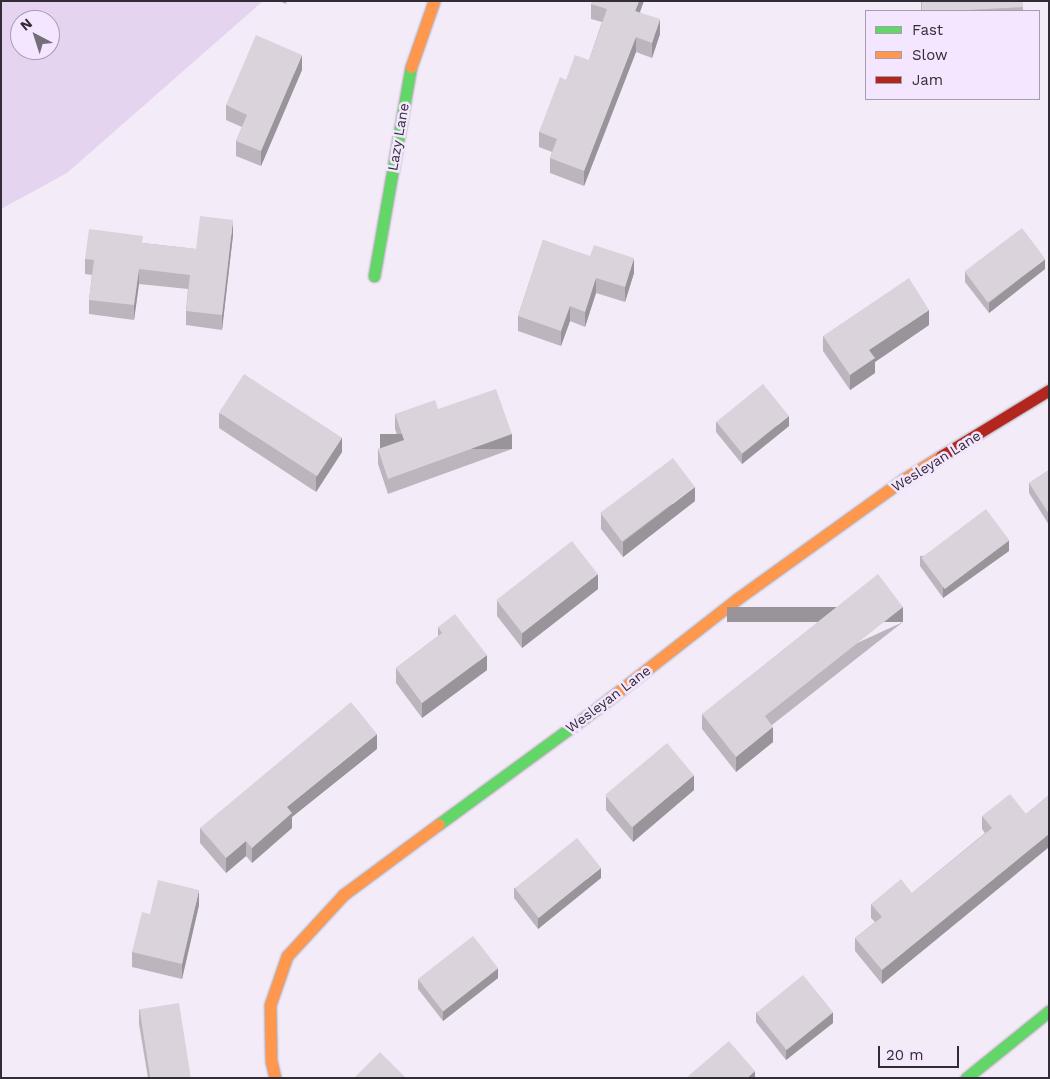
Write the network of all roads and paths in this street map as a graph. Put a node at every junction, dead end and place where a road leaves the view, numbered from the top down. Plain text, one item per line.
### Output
1 (434, 1) edge
2 (374, 276) dead end
3 (1049, 390) edge
4 (1049, 1011) edge
5 (275, 1078) edge
6 (966, 1078) edge

1 - 2 street, Lazy Lane
3 - 5 street, Wesleyan Lane
4 - 6 street

